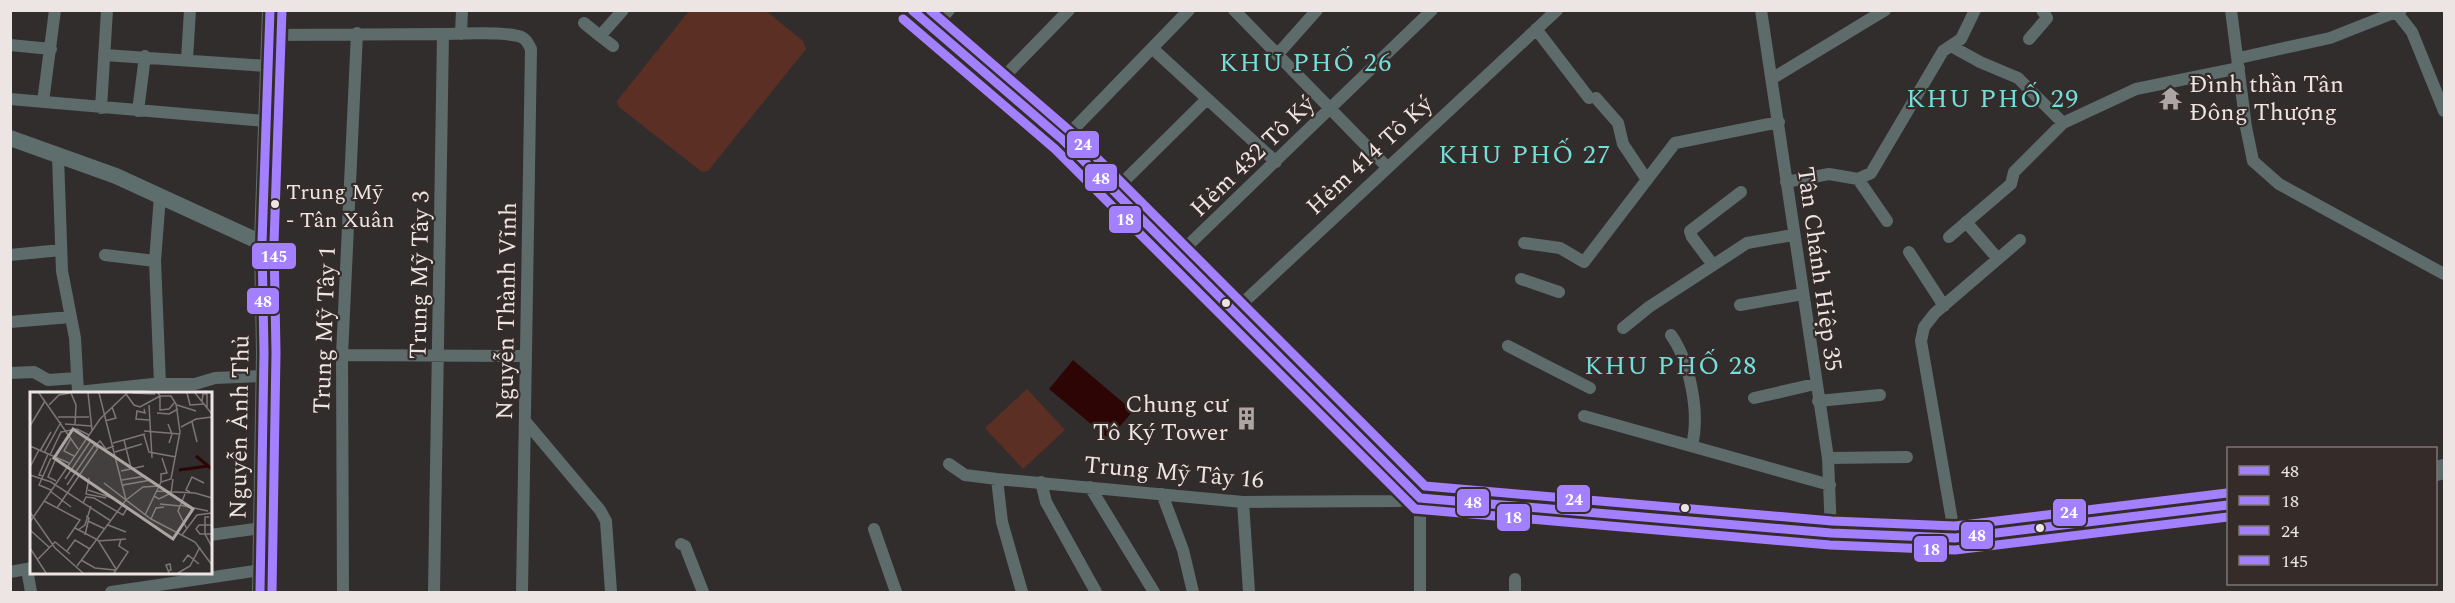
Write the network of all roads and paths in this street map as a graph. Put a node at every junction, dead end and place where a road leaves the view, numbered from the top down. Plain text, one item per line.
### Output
1 (55, 10) edge
2 (107, 10) edge
3 (190, 10) edge
4 (270, 10) edge
5 (462, 10) edge
6 (623, 10) edge
7 (911, 10) edge
8 (949, 10) edge
9 (1069, 10) edge
10 (1233, 10) edge
11 (1317, 10) edge
12 (1432, 10) edge
13 (1557, 10) edge
14 (1761, 10) edge
15 (1885, 10) edge
16 (1975, 10) edge
17 (2042, 10) edge
18 (2231, 10) edge
19 (1189, 11) edge
20 (2396, 12) edge
21 (584, 23) dead end
22 (1536, 28) junction
23 (932, 29) junction
24 (357, 33) junction
25 (269, 34) junction
26 (443, 34) junction
27 (461, 34) junction
28 (600, 36) junction
29 (2029, 39) dead end
30 (10, 45) edge
31 (613, 46) dead end
32 (1951, 46) junction
33 (1152, 48) junction
34 (51, 50) junction
35 (104, 55) junction
36 (1276, 55) junction
37 (145, 56) junction
38 (187, 59) junction
39 (2239, 63) junction
40 (267, 66) junction
41 (1773, 78) junction
42 (997, 84) junction
43 (10, 99) edge
44 (1207, 99) junction
45 (44, 102) junction
46 (101, 108) junction
47 (138, 111) junction
48 (1330, 111) junction
49 (2445, 111) edge
50 (265, 121) junction
51 (1779, 122) junction
52 (2063, 123) junction
53 (10, 138) edge
54 (1063, 140) junction
55 (58, 156) junction
56 (1276, 162) junction
57 (1387, 167) junction
58 (1858, 179) junction
59 (1647, 180) junction
60 (1786, 182) junction
61 (1114, 191) junction
62 (1741, 192) dead end
63 (160, 196) junction
64 (1887, 221) dead end
65 (1966, 222) junction
66 (1793, 236) junction
67 (1949, 237) dead end
68 (2020, 240) dead end
69 (262, 243) junction
70 (1524, 243) dead end
71 (61, 250) junction
72 (1909, 252) dead end
73 (10, 255) edge
74 (105, 255) dead end
75 (1178, 255) junction
76 (1998, 259) junction
77 (155, 261) junction
78 (1713, 264) junction
79 (2445, 274) edge
80 (1521, 279) dead end
81 (1559, 292) dead end
82 (1803, 294) junction
83 (1740, 305) dead end
84 (1944, 306) junction
85 (1232, 313) junction
86 (71, 317) junction
87 (10, 322) edge
88 (1623, 328) dead end
89 (1671, 335) dead end
90 (1508, 346) dead end
91 (342, 355) junction
92 (525, 356) junction
93 (439, 357) junction
94 (10, 374) edge
95 (264, 376) junction
96 (77, 378) junction
97 (160, 384) junction
98 (1815, 384) junction
99 (1590, 388) dead end
100 (76, 392) edge
101 (1880, 395) dead end
102 (1754, 398) dead end
103 (1818, 400) junction
104 (1584, 416) dead end
105 (526, 422) junction
106 (1692, 445) junction
107 (1907, 457) dead end
108 (1828, 458) junction
109 (949, 464) dead end
110 (997, 479) junction
111 (1041, 483) junction
112 (1830, 485) junction
113 (1090, 487) junction
114 (1162, 494) junction
115 (1420, 498) junction
116 (1243, 502) junction
117 (2227, 504) edge
118 (262, 528) junction
119 (874, 529) dead end
120 (1831, 533) junction
121 (212, 535) edge
122 (1955, 538) junction
123 (681, 543) dead end
124 (29, 569) edge
125 (261, 570) junction
126 (10, 572) edge
127 (1515, 579) dead end
128 (31, 592) edge
129 (111, 592) edge
130 (260, 592) edge
131 (343, 592) edge
132 (434, 592) edge
133 (522, 592) edge
134 (611, 592) edge
135 (703, 592) edge
136 (896, 592) edge
137 (1022, 592) edge
138 (1096, 592) edge
139 (1154, 592) edge
140 (1193, 592) edge
141 (1249, 592) edge
142 (1420, 592) edge
143 (1515, 592) edge

1 - 34 street
2 - 35 street
3 - 38 street
4 - 25 main road, Nguyễn Ảnh Thủ
5 - 27 street
6 - 28 street
7 - 23 main road
8 - 23 street
9 - 42 street
10 - 36 street
11 - 36 street
12 - 48 street, Hẻm 432 Tô Ký
13 - 22 street, Hẻm 414 Tô Ký
14 - 41 street, Tân Chánh Hiệp 35
15 - 41 street
16 - 32 street
17 - 29 street
18 - 39 street
19 - 33 street
20 - 39 street
20 - 49 street
21 - 28 street
22 - 57 street, Hẻm 414 Tô Ký
22 - 59 street
23 - 42 main road
24 - 25 street
24 - 26 street
24 - 91 street, Trung Mỹ Tây 1
25 - 40 main road, Nguyễn Ảnh Thủ
26 - 27 street
26 - 93 street, Trung Mỹ Tây 3
27 - 92 street, Nguyễn Thành Vĩnh
28 - 31 street
30 - 34 street
32 - 52 street
32 - 58 street
33 - 44 street
33 - 54 street
34 - 45 street
35 - 37 street
35 - 46 street
36 - 48 street
37 - 38 street
37 - 47 street
38 - 40 street
39 - 52 street
39 - 79 street
40 - 50 main road, Nguyễn Ảnh Thủ
41 - 51 street, Tân Chánh Hiệp 35
42 - 54 main road
43 - 45 street
44 - 56 street
44 - 61 street
45 - 46 street
46 - 47 street
47 - 50 street
48 - 56 street, Hẻm 432 Tô Ký
48 - 57 street
50 - 69 main road, Nguyễn Ảnh Thủ
51 - 59 street
51 - 60 street, Tân Chánh Hiệp 35
52 - 65 street
53 - 55 main road
54 - 61 main road
55 - 63 main road
55 - 71 street
56 - 75 street, Hẻm 432 Tô Ký
57 - 85 street, Hẻm 414 Tô Ký
58 - 60 street
58 - 64 street
59 - 70 street
60 - 66 street, Tân Chánh Hiệp 35
61 - 75 main road
62 - 78 street
63 - 69 main road
63 - 77 street
65 - 67 street
65 - 76 street
66 - 78 street
66 - 82 street, Tân Chánh Hiệp 35
68 - 76 street
69 - 95 main road, Nguyễn Ảnh Thủ
71 - 73 street
71 - 86 street
72 - 84 street
74 - 77 street
75 - 85 main road
76 - 84 street
77 - 97 street
78 - 88 street
80 - 81 street
82 - 83 street
82 - 98 street, Tân Chánh Hiệp 35
84 - 122 street
85 - 115 main road
86 - 87 street
86 - 96 street
89 - 106 street
90 - 99 street
91 - 93 street
91 - 131 street, Trung Mỹ Tây 1
92 - 93 street
92 - 105 street, Nguyễn Thành Vĩnh
93 - 132 street, Trung Mỹ Tây 3
94 - 96 street
95 - 97 street
95 - 118 main road, Nguyễn Ảnh Thủ
96 - 100 street
97 - 100 street
98 - 102 street
98 - 103 street, Tân Chánh Hiệp 35
101 - 103 street
103 - 108 street, Tân Chánh Hiệp 35
104 - 106 street
105 - 133 street, Nguyễn Thành Vĩnh
105 - 134 street
106 - 112 street
107 - 108 street
108 - 112 street, Tân Chánh Hiệp 35
109 - 110 street, Trung Mỹ Tây 16
110 - 111 street, Trung Mỹ Tây 16
110 - 137 street
111 - 113 street, Trung Mỹ Tây 16
111 - 138 street
112 - 120 street, Tân Chánh Hiệp 35
113 - 114 street, Trung Mỹ Tây 16
113 - 139 street
114 - 116 street, Trung Mỹ Tây 16
114 - 140 street
115 - 116 street, Trung Mỹ Tây 16
115 - 120 main road
115 - 142 street
116 - 141 street
117 - 122 main road
118 - 121 street
118 - 125 main road, Nguyễn Ảnh Thủ
119 - 136 street
120 - 122 main road
123 - 135 street
124 - 126 street
124 - 128 street
125 - 129 street
125 - 130 main road, Nguyễn Ảnh Thủ
127 - 143 street

